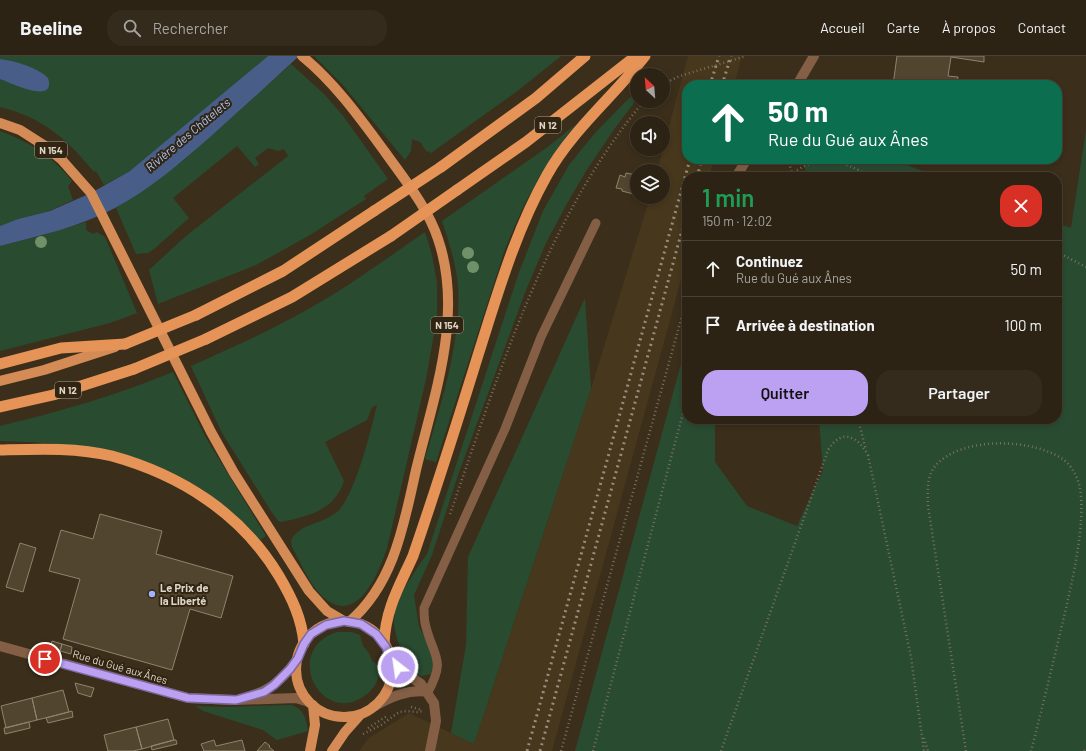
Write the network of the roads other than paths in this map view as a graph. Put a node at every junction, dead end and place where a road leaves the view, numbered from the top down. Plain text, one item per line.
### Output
1 (302, 56) edge
2 (585, 56) edge
3 (636, 56) edge
4 (645, 56) edge
5 (814, 56) edge
6 (800, 80) edge
7 (0, 123) edge
8 (596, 223) dead end
9 (125, 344) junction
10 (0, 364) edge
11 (0, 381) edge
12 (0, 407) edge
13 (0, 450) edge
14 (347, 622) junction
15 (384, 643) junction
16 (304, 644) junction
17 (0, 646) edge
18 (298, 658) junction
19 (391, 661) junction
20 (428, 692) junction
21 (236, 700) junction
22 (311, 703) junction
23 (373, 707) junction
24 (361, 714) junction
25 (310, 751) edge
26 (332, 751) edge
27 (430, 751) edge

1 - 14 main road, N 154
2 - 9 highway, N 12, bridge
3 - 12 highway, N 12, bridge
4 - 15 highway
5 - 6 street
7 - 14 main road, N 154
8 - 20 lane
9 - 10 highway
9 - 11 main road, N 12
13 - 16 highway
14 - 15 main road
14 - 16 main road
15 - 19 main road
16 - 18 main road
17 - 21 street, Rue du Gué aux Ânes
18 - 21 street, Rue du Gué aux Ânes
18 - 22 main road
19 - 20 street
19 - 23 main road
20 - 23 street
20 - 27 street
21 - 22 street, Rue du Gué aux Ânes
22 - 24 main road
22 - 25 main road
23 - 24 main road
24 - 26 main road

